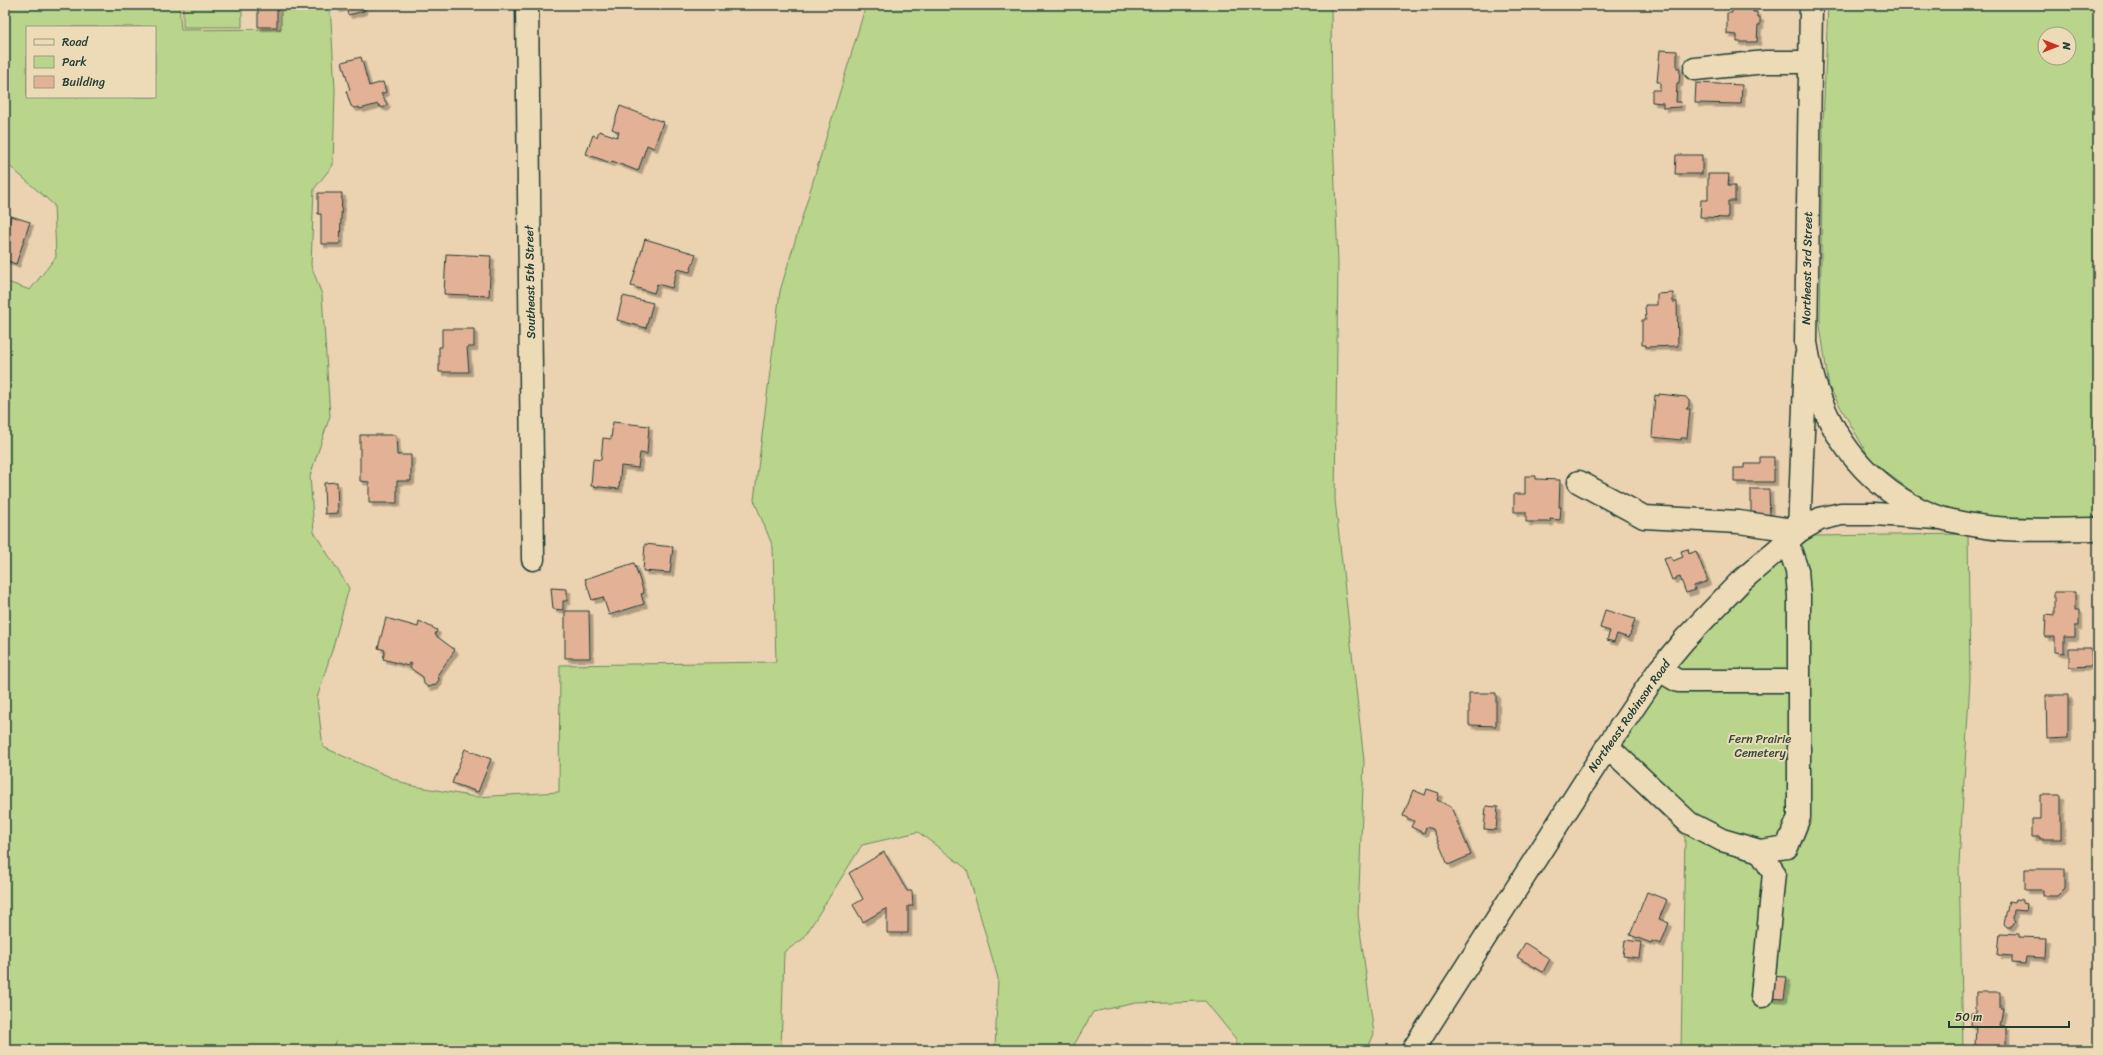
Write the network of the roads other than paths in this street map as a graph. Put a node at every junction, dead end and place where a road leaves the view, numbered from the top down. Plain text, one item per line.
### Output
1 (527, 5) edge
2 (1811, 5) edge
3 (1810, 62) junction
4 (1695, 69) dead end
5 (1812, 402) junction
6 (1579, 482) dead end
7 (1941, 518) junction
8 (2098, 529) edge
9 (1793, 536) junction
10 (533, 559) dead end
11 (1658, 670) junction
12 (1799, 681) junction
13 (1607, 746) junction
14 (1787, 847) junction
15 (1760, 851) junction
16 (1774, 873) junction
17 (1762, 996) dead end
18 (1413, 1050) edge

1 - 10 street, Southeast 5th Street
2 - 3 street, Northeast 3rd Street
3 - 4 street
3 - 5 street, Northeast 3rd Street
5 - 7 street
5 - 9 street
6 - 9 street
7 - 8 street
7 - 9 street, Northeast Robinson Road
9 - 11 street, Northeast Robinson Road
9 - 12 street
11 - 12 street
11 - 13 street, Northeast Robinson Road
12 - 14 street
13 - 15 street
13 - 18 street, Northeast Robinson Road
14 - 15 street
14 - 16 street
15 - 16 street
16 - 17 street

